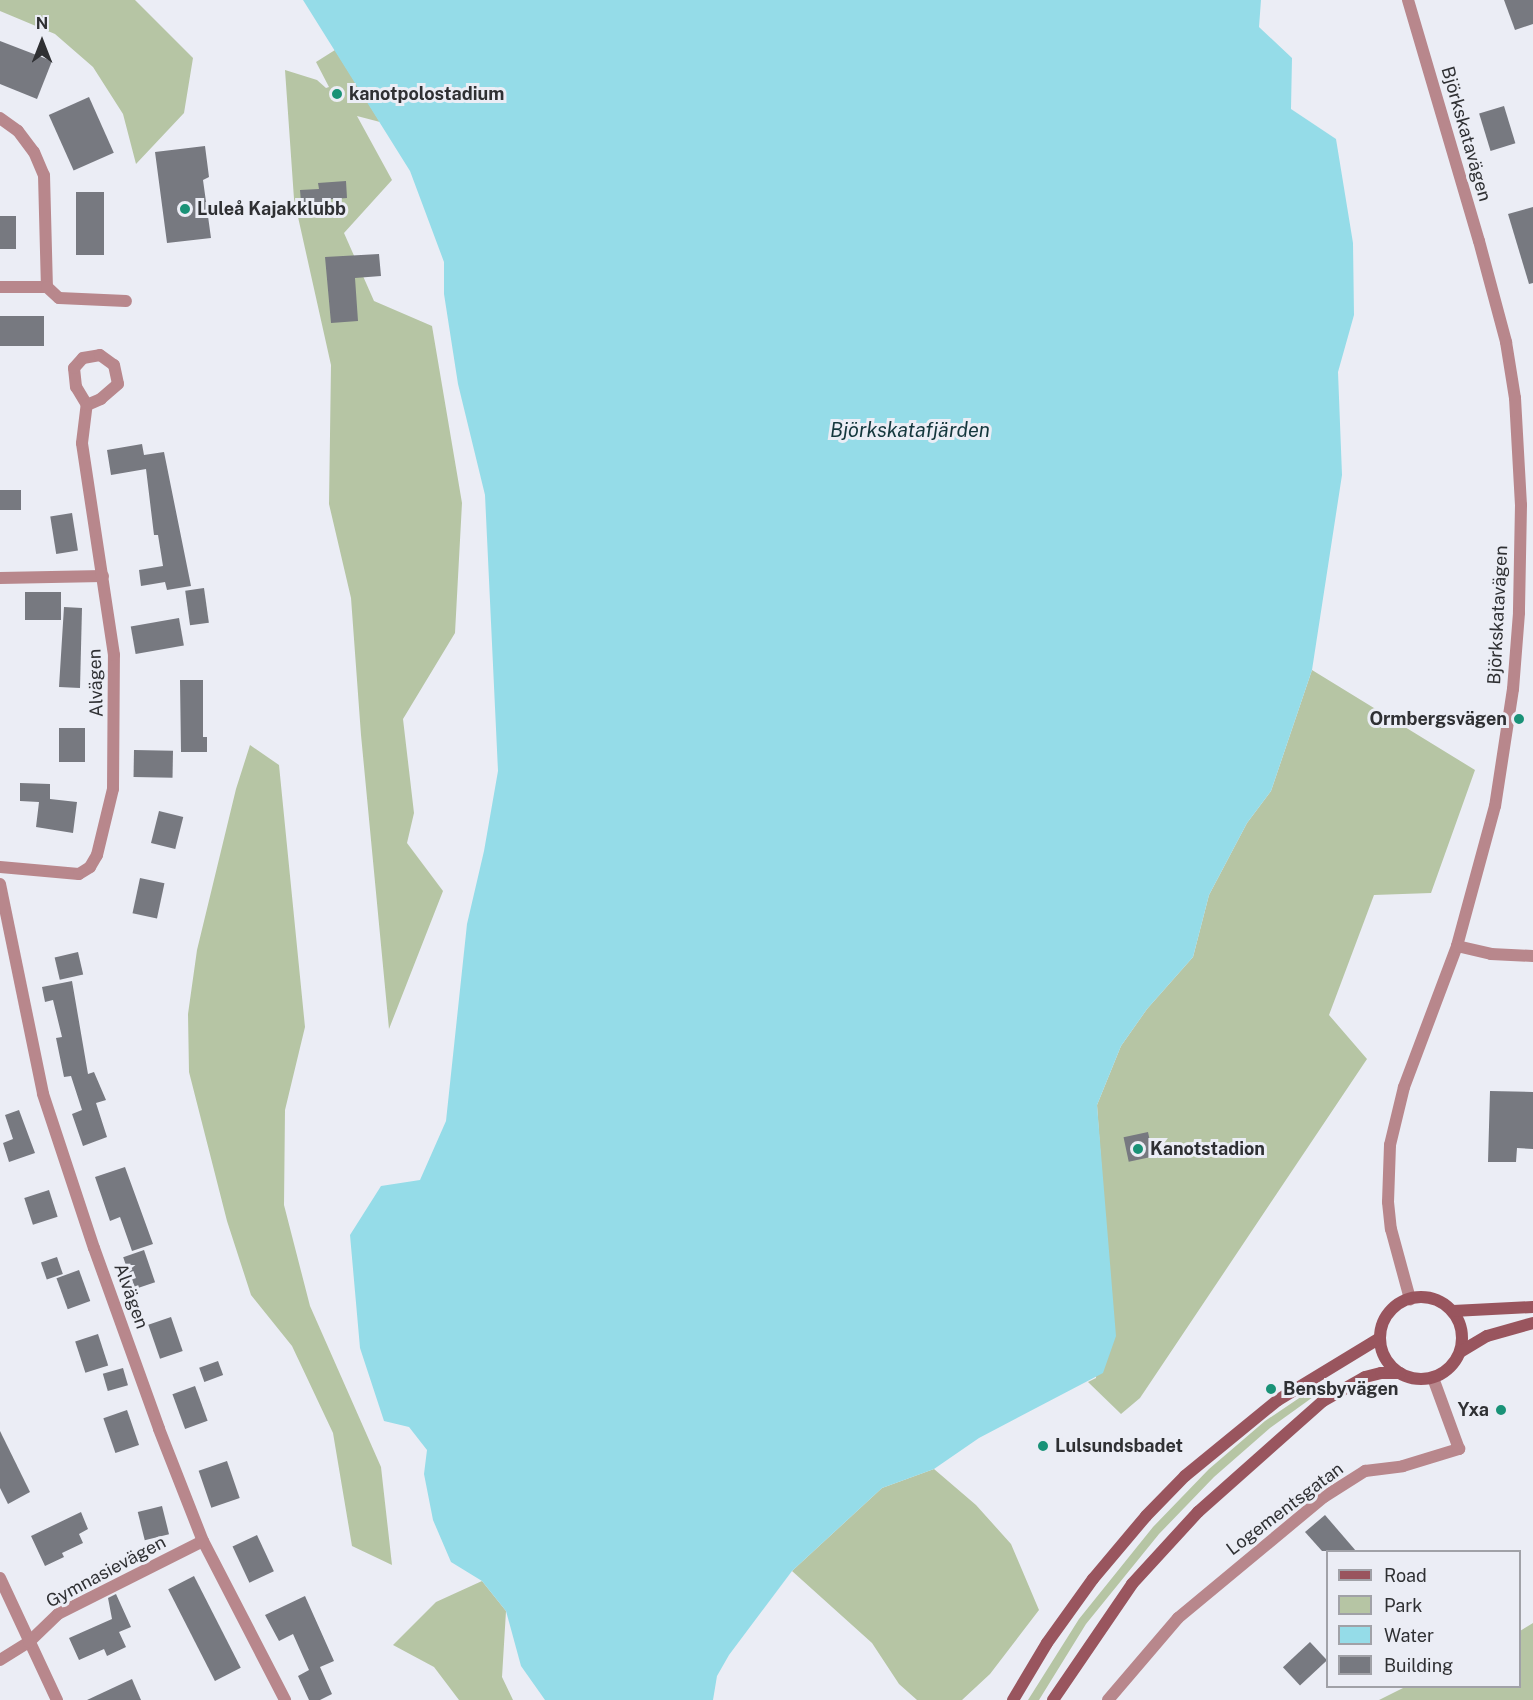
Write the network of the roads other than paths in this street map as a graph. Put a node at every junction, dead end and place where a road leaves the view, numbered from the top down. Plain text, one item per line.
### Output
1 (1408, 0) edge
2 (0, 118) edge
3 (0, 287) edge
4 (47, 287) junction
5 (126, 301) dead end
6 (87, 405) dead end
7 (1527, 465) edge
8 (103, 576) junction
9 (0, 578) edge
10 (0, 867) edge
11 (0, 884) edge
12 (1457, 946) junction
13 (1533, 956) edge
14 (1410, 1299) junction
15 (1533, 1307) edge
16 (1453, 1311) junction
17 (1533, 1323) edge
18 (1380, 1338) junction
19 (1460, 1352) junction
20 (1400, 1373) junction
21 (1433, 1377) junction
22 (203, 1541) junction
23 (0, 1578) edge
24 (29, 1642) junction
25 (0, 1660) edge
26 (57, 1700) edge
27 (285, 1700) edge
28 (1013, 1700) edge
29 (1053, 1700) edge
30 (1108, 1700) edge

1 - 7 street, Björkskatavägen
2 - 4 street
3 - 4 street
4 - 5 street
6 - 8 street, Alvägen
7 - 12 street, Björkskatavägen
8 - 9 street
8 - 10 street, Alvägen
11 - 22 street, Alvägen
12 - 13 street
12 - 14 street, Björkskatavägen
14 - 16 main road
14 - 18 main road
15 - 16 main road
16 - 19 main road
17 - 19 main road
18 - 20 main road
18 - 28 main road
19 - 21 main road
20 - 21 main road
20 - 29 main road
21 - 30 street, Logementsgatan
22 - 24 street, Gymnasievägen
22 - 27 street, Alvägen
23 - 24 street
24 - 25 street, Gymnasievägen
24 - 26 street

